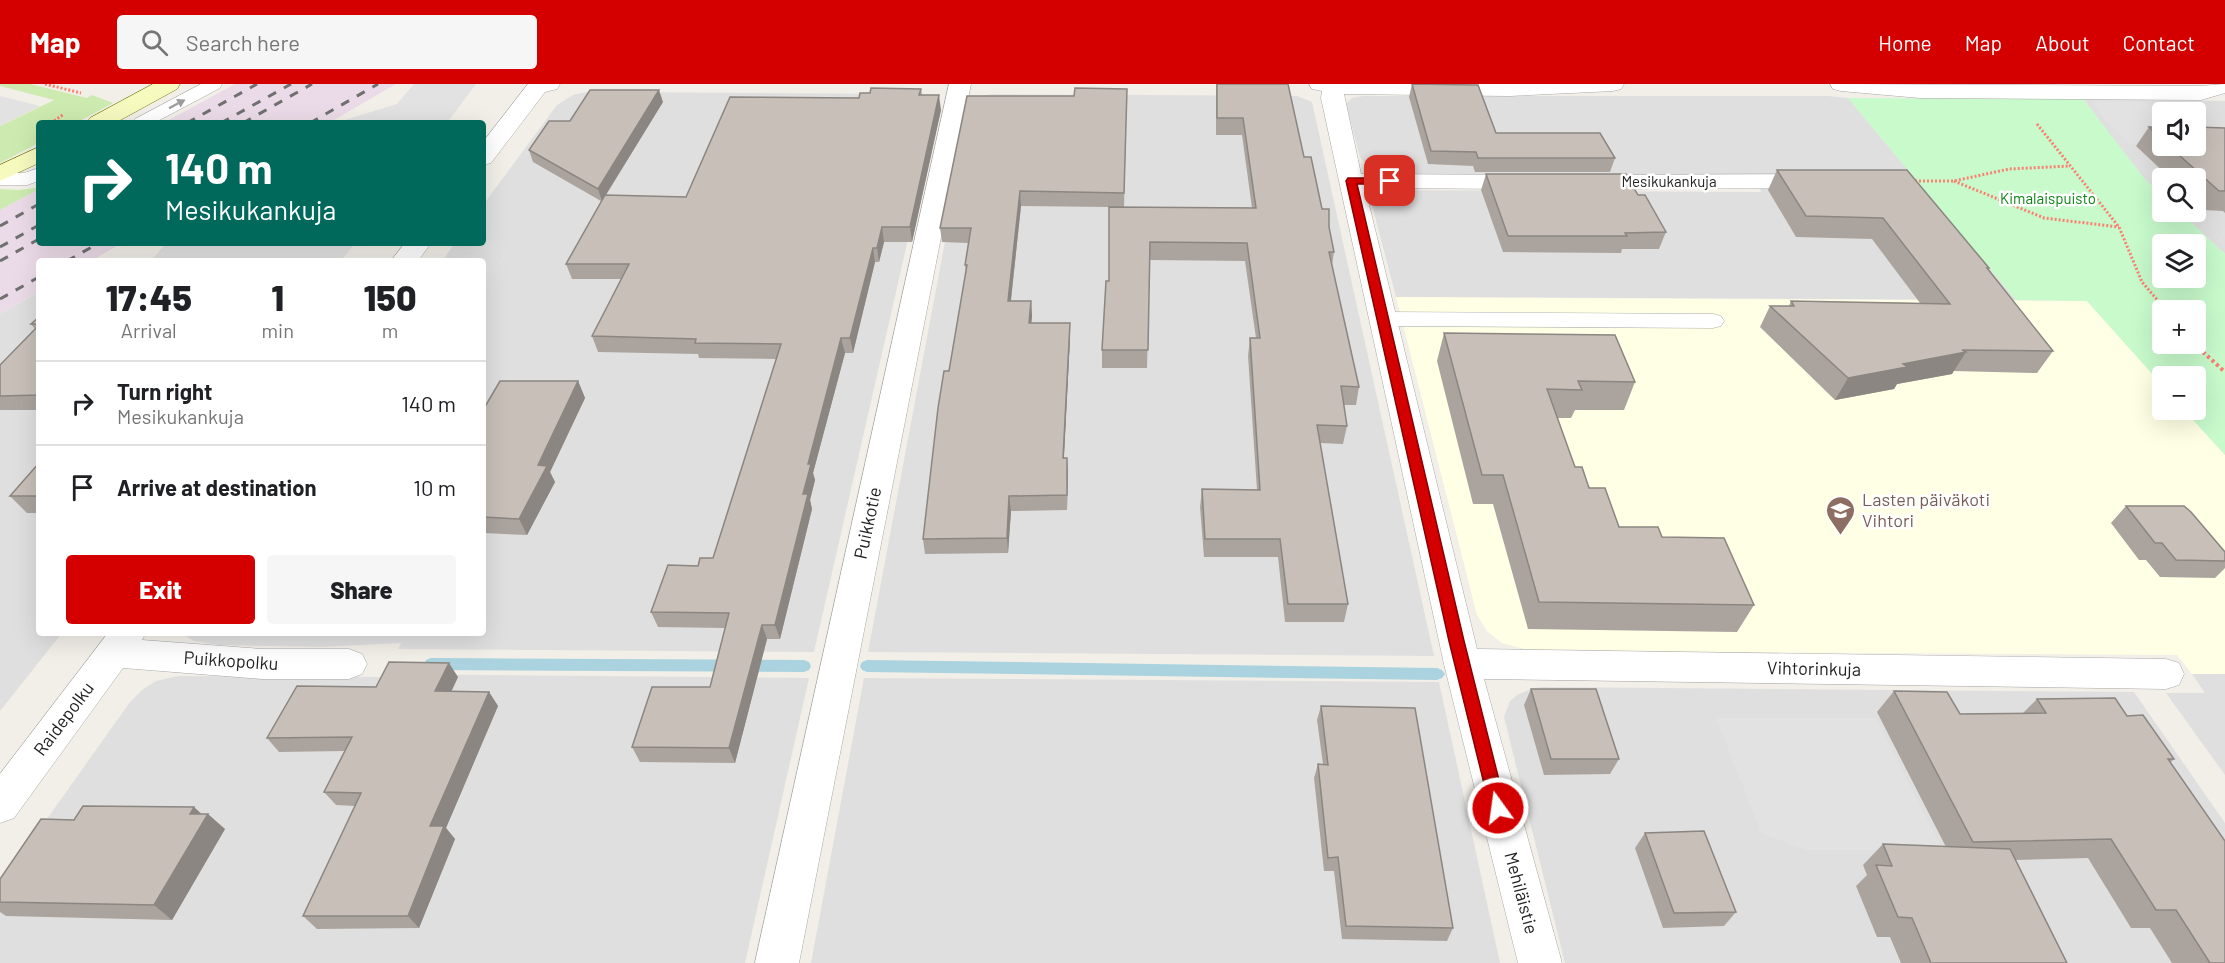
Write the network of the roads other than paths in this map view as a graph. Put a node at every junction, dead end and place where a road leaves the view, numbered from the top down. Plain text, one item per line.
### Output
1 (169, 84) edge
2 (213, 84) edge
3 (960, 84) edge
4 (1613, 84) edge
5 (1841, 84) edge
6 (543, 86) edge
7 (1327, 86) edge
8 (1439, 86) edge
9 (2225, 86) edge
10 (2069, 88) edge
11 (103, 120) edge
12 (147, 120) edge
13 (486, 154) edge
14 (36, 156) edge
15 (0, 174) edge
16 (36, 175) edge
17 (0, 179) edge
18 (1351, 181) junction
19 (1841, 181) edge
20 (416, 246) edge
21 (406, 258) edge
22 (1382, 319) junction
23 (1713, 321) dead end
24 (121, 643) edge
25 (349, 664) dead end
26 (1462, 664) junction
27 (2166, 674) dead end
28 (0, 805) edge
29 (777, 963) edge
30 (1540, 963) edge

1 - 11 main road
12 -> 2 lane
3 - 29 street, Puikkotie
4 - 8 street
5 - 10 street
6 - 13 street
7 - 8 street
7 - 18 street, Mehiläistie
9 - 10 street
14 - 15 main road
16 - 17 lane
18 - 19 street, Mesikukankuja
18 - 22 street, Mehiläistie
20 - 21 street
22 - 23 lane
22 - 26 street, Mehiläistie
24 - 25 street, Puikkopolku
24 - 28 street, Raidepolku
26 - 27 street, Vihtorinkuja
26 - 30 street, Mehiläistie

